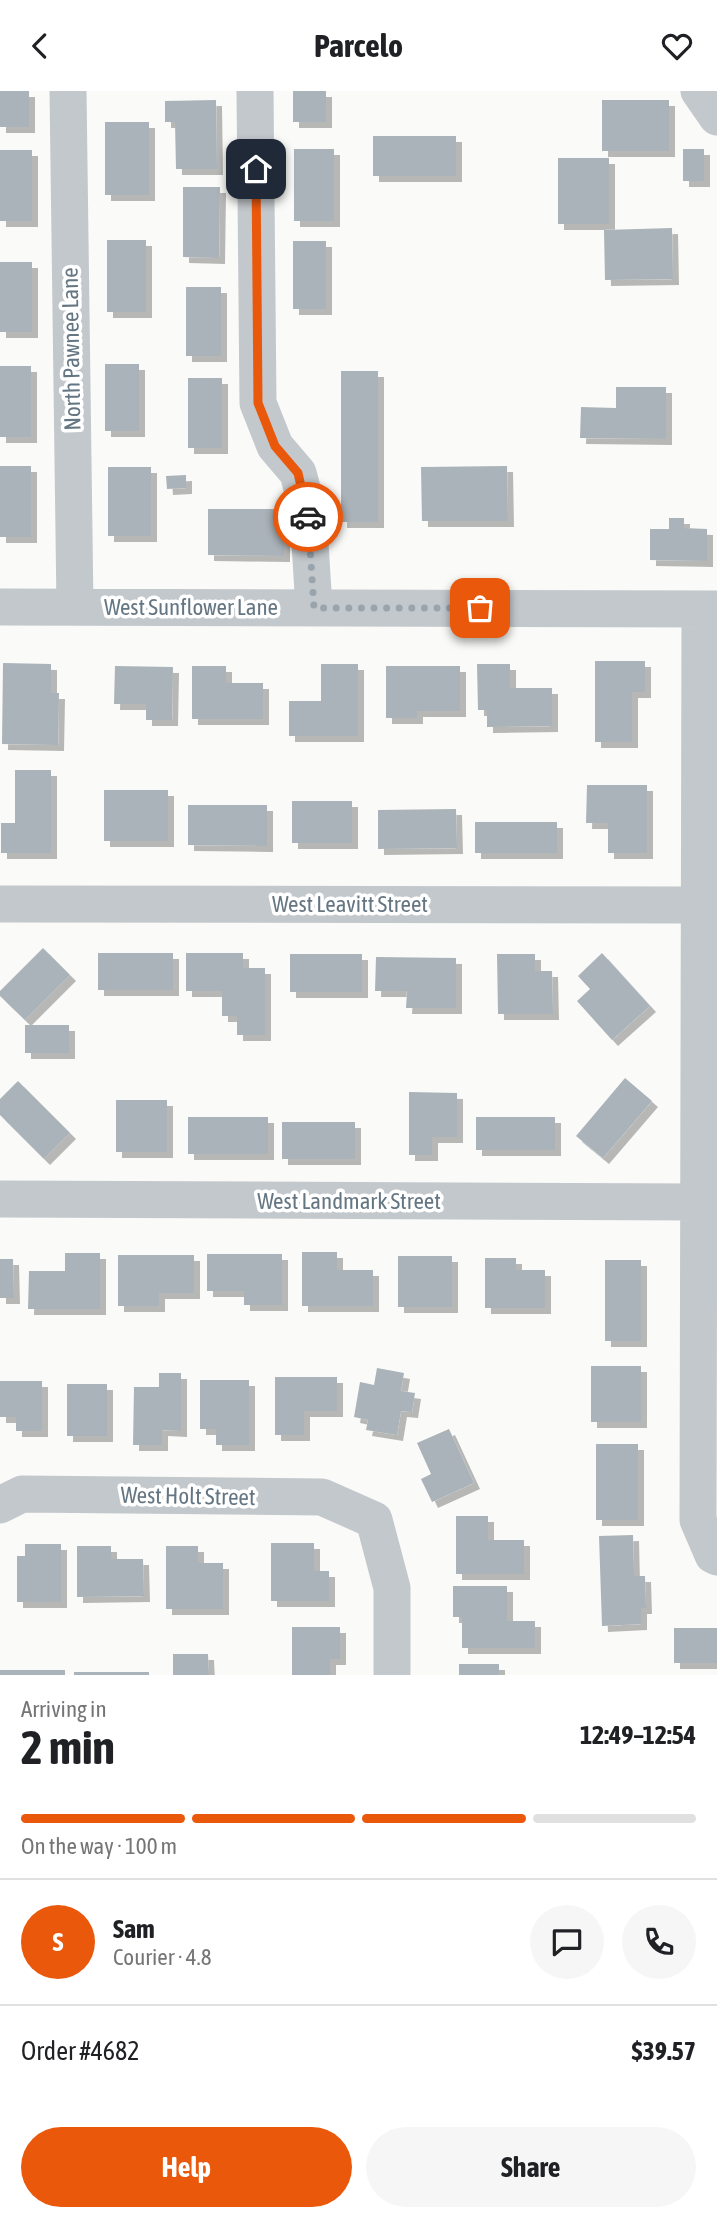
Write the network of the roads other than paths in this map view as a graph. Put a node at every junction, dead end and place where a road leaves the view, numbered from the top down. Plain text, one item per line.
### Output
1 (68, 91) edge
2 (255, 91) edge
3 (699, 91) edge
4 (717, 117) edge
5 (0, 607) edge
6 (75, 607) junction
7 (314, 608) junction
8 (709, 609) edge
9 (0, 904) edge
10 (700, 905) junction
11 (0, 1199) edge
12 (699, 1202) junction
13 (0, 1505) edge
14 (715, 1556) edge
15 (392, 1675) edge

1 - 6 street, North Pawnee Lane
2 - 7 street
3 - 4 street
5 - 6 street, West Sunflower Lane
6 - 7 street, West Sunflower Lane
7 - 8 street, West Sunflower Lane
8 - 10 street
9 - 10 street, West Leavitt Street
10 - 12 street
11 - 12 street, West Landmark Street
12 - 14 street
13 - 15 street, West Holt Street

